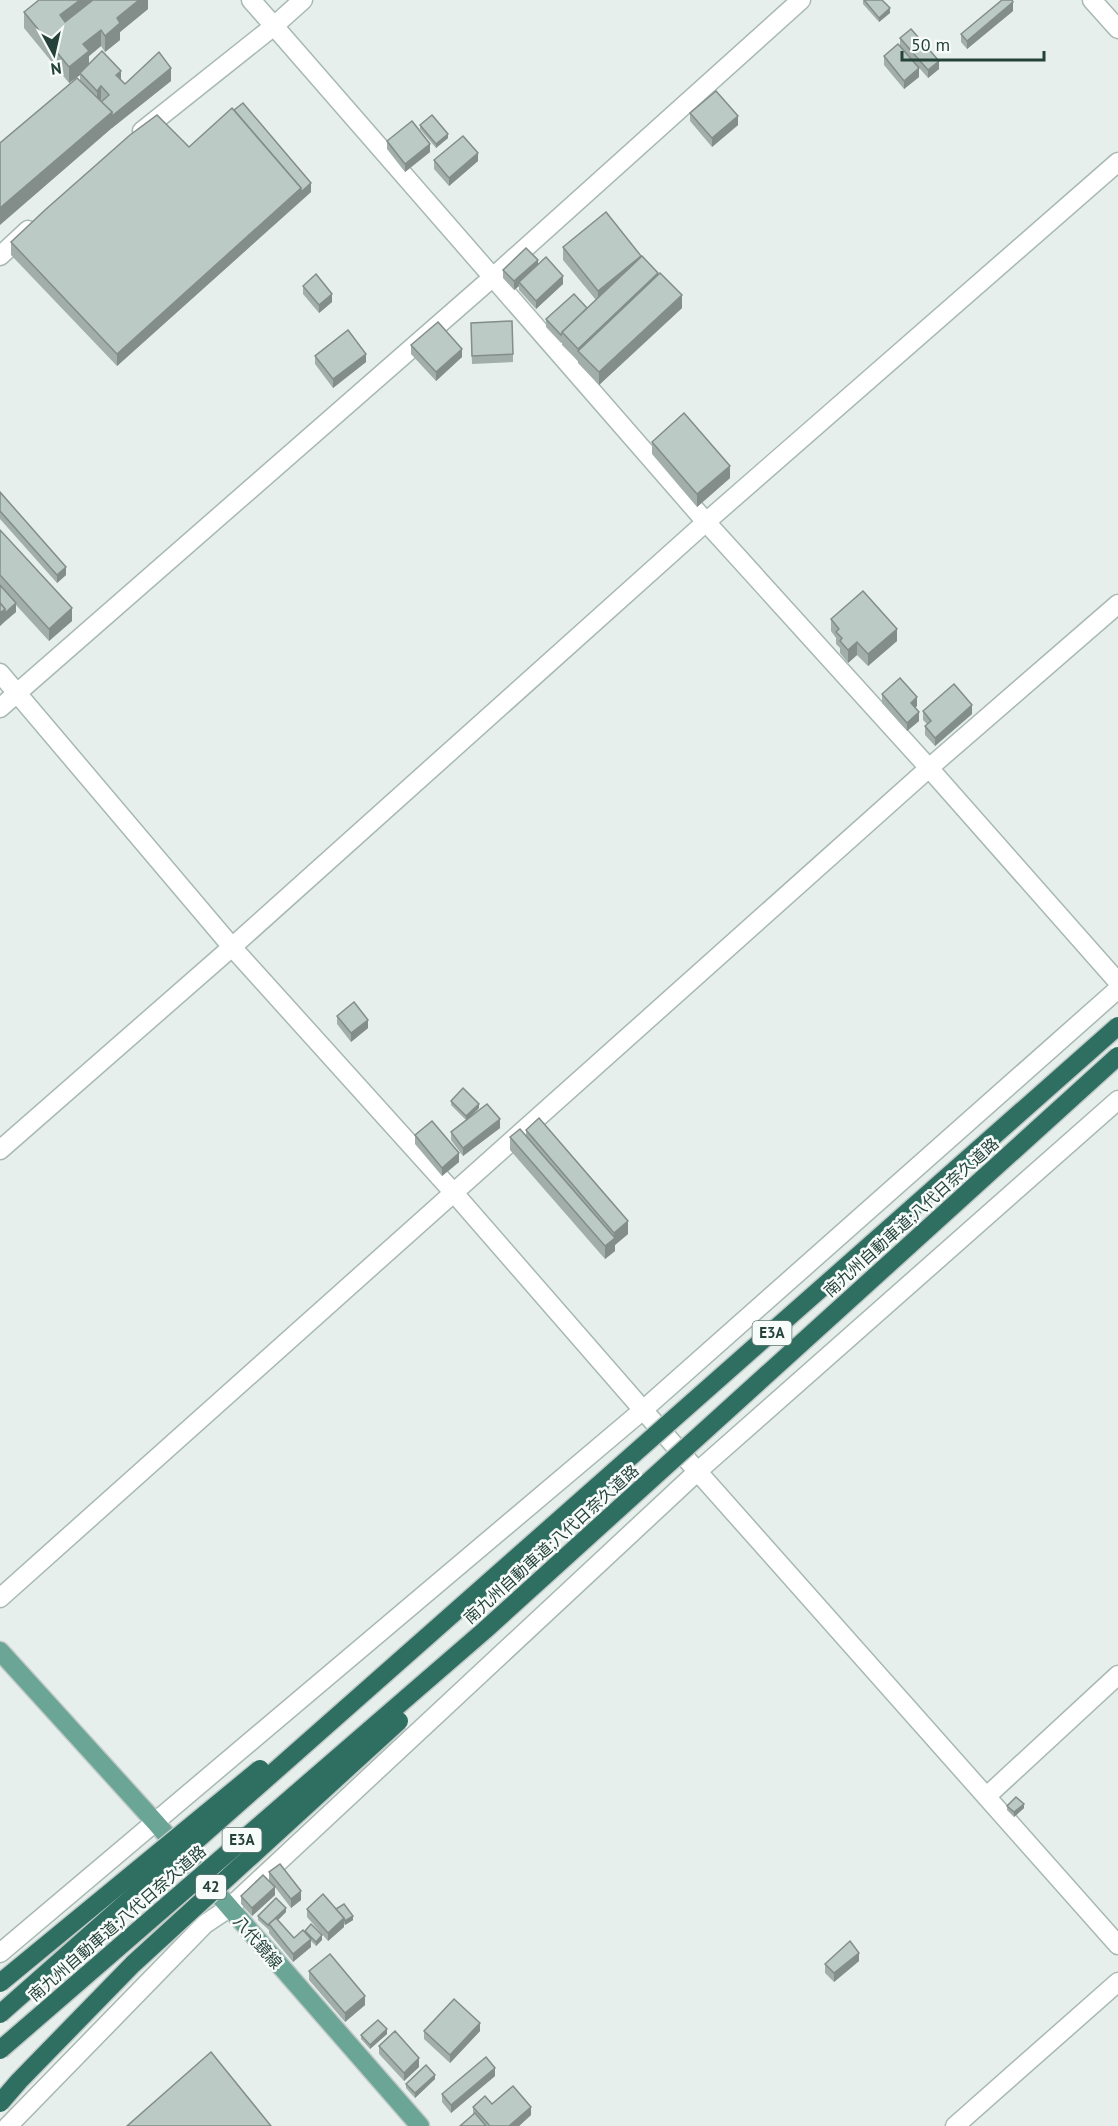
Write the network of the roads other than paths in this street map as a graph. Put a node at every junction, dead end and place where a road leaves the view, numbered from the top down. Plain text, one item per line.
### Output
1 (251, 0) edge
2 (303, 0) edge
3 (801, 0) edge
4 (1092, 0) edge
5 (274, 26) junction
6 (1118, 29) edge
7 (125, 144) edge
8 (1118, 162) edge
9 (41, 219) edge
10 (0, 256) edge
11 (493, 277) junction
12 (706, 522) junction
13 (1118, 604) edge
14 (0, 673) edge
15 (17, 692) junction
16 (0, 708) edge
17 (929, 768) junction
18 (232, 947) junction
19 (1118, 982) edge
20 (1118, 989) edge
21 (1118, 1026) edge
22 (1118, 1056) edge
23 (1118, 1100) edge
24 (0, 1150) edge
25 (454, 1193) junction
26 (643, 1410) junction
27 (698, 1471) junction
28 (0, 1598) edge
29 (485, 1630) junction
30 (426, 1638) junction
31 (0, 1651) edge
32 (1118, 1675) edge
33 (993, 1803) junction
34 (156, 1823) junction
35 (229, 1908) junction
36 (1118, 1945) edge
37 (0, 1953) edge
38 (1118, 1982) edge
39 (0, 1983) edge
40 (0, 2013) edge
41 (0, 2050) edge
42 (0, 2103) edge
43 (8, 2126) edge
44 (420, 2126) edge
45 (955, 2126) edge

1 - 5 street
2 - 5 street
3 - 11 street
4 - 6 street
5 - 7 street
5 - 11 street
8 - 12 street
9 - 10 street
11 - 12 street
11 - 15 street
12 - 17 street
12 - 18 street
13 - 17 street
14 - 15 street
15 - 16 street
15 - 18 street
17 - 19 street
17 - 25 street
18 - 24 street
18 - 25 street
20 - 26 street
21 - 30 highway, 南九州自動車道;八代日奈久道路 / E3A, bridge
22 - 29 highway, 南九州自動車道;八代日奈久道路 / E3A, bridge
23 - 27 street
25 - 26 street
25 - 28 street
26 - 27 street
26 - 34 street
27 - 33 street
27 - 35 street
29 - 41 highway, 南九州自動車道;八代日奈久道路 / E3A, bridge
29 - 42 highway, bridge
30 - 39 highway, bridge
30 - 40 highway, 南九州自動車道;八代日奈久道路 / E3A, bridge
31 - 34 main road, 八代鏡線 / 42
32 - 33 street
33 - 36 street
34 - 35 main road, 八代鏡線 / 42
34 - 37 street
35 - 43 street
35 - 44 main road, 八代鏡線 / 42
38 - 45 street

